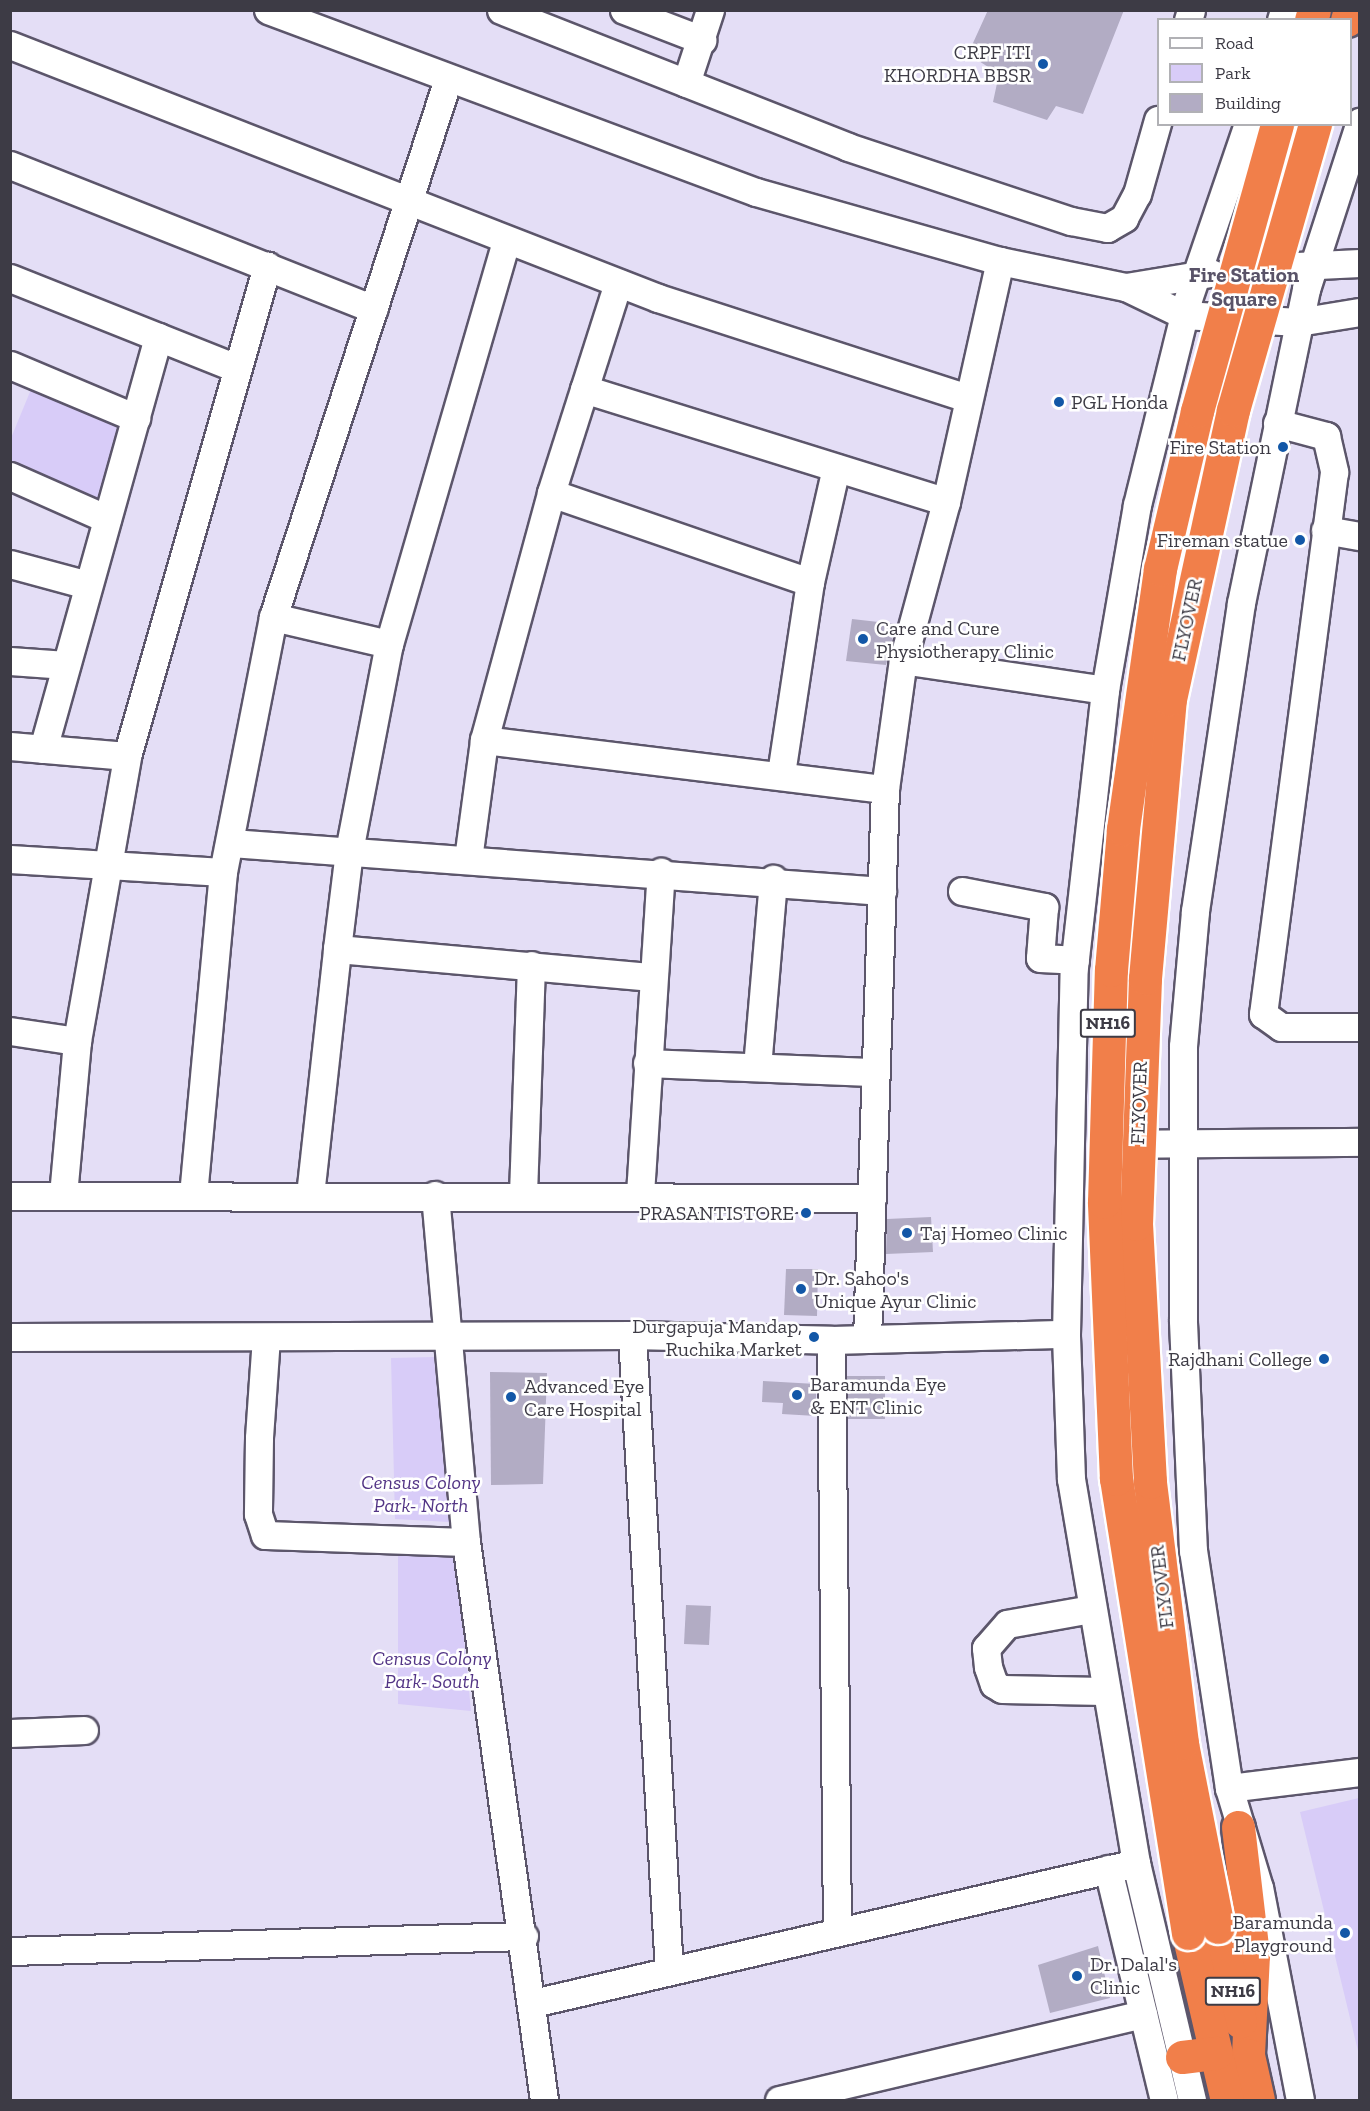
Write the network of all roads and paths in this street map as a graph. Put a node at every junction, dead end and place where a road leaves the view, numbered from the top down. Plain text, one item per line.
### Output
1 (268, 10) edge
2 (501, 10) edge
3 (624, 10) edge
4 (710, 10) edge
5 (702, 40) junction
6 (10, 45) edge
7 (448, 79) junction
8 (686, 83) junction
9 (1359, 122) edge
10 (1157, 124) edge
11 (1247, 126) edge
12 (1276, 126) edge
13 (1314, 126) edge
14 (10, 165) edge
15 (408, 201) junction
16 (506, 241) junction
17 (1000, 261) junction
18 (1314, 262) junction
19 (1359, 263) edge
20 (267, 266) junction
21 (1197, 275) junction
22 (10, 278) edge
23 (618, 282) junction
24 (1126, 287) junction
25 (374, 309) junction
26 (1359, 312) edge
27 (1184, 315) junction
28 (1298, 322) junction
29 (158, 337) junction
30 (236, 368) junction
31 (13, 373) edge
32 (584, 389) junction
33 (967, 398) junction
34 (136, 418) junction
35 (1276, 423) junction
36 (836, 468) junction
37 (10, 476) edge
38 (551, 493) junction
39 (946, 502) junction
40 (107, 519) junction
41 (1325, 531) junction
42 (1359, 536) edge
43 (12, 569) edge
44 (810, 582) junction
45 (88, 585) junction
46 (273, 617) junction
47 (389, 644) junction
48 (903, 660) junction
49 (10, 661) edge
50 (66, 665) junction
51 (1105, 690) junction
52 (484, 740) junction
53 (10, 746) edge
54 (43, 748) junction
55 (127, 756) junction
56 (781, 773) junction
57 (885, 789) junction
58 (231, 843) junction
59 (349, 851) junction
60 (10, 859) edge
61 (468, 859) junction
62 (106, 863) junction
63 (223, 872) junction
64 (661, 872) junction
65 (773, 879) junction
66 (882, 891) junction
67 (962, 891) dead end
68 (337, 949) junction
69 (1075, 960) junction
70 (531, 964) junction
71 (653, 977) junction
72 (1359, 1027) edge
73 (10, 1031) edge
74 (77, 1041) junction
75 (647, 1063) junction
76 (757, 1067) junction
77 (876, 1072) junction
78 (1182, 1141) junction
79 (1359, 1142) edge
80 (1070, 1146) junction
81 (435, 1194) junction
82 (523, 1194) junction
83 (640, 1194) junction
84 (310, 1195) junction
85 (10, 1196) edge
86 (63, 1196) junction
87 (193, 1196) junction
88 (872, 1198) junction
89 (1066, 1334) junction
90 (632, 1335) junction
91 (266, 1336) junction
92 (444, 1336) junction
93 (10, 1337) edge
94 (867, 1339) junction
95 (831, 1340) junction
96 (466, 1542) junction
97 (1090, 1609) junction
98 (1104, 1691) junction
99 (84, 1730) dead end
100 (10, 1732) edge
101 (1359, 1772) edge
102 (1228, 1788) junction
103 (1238, 1827) junction
104 (1136, 1863) junction
105 (1108, 1869) junction
106 (1203, 1930) junction
107 (837, 1932) junction
108 (524, 1936) junction
109 (10, 1951) edge
110 (669, 1971) junction
111 (533, 2003) junction
112 (1143, 2014) junction
113 (1216, 2053) junction
114 (1248, 2055) junction
115 (1182, 2057) junction
116 (827, 2095) edge
117 (543, 2100) edge
118 (779, 2100) edge
119 (1164, 2100) edge
120 (1192, 2100) edge
121 (1227, 2100) edge
122 (1258, 2100) edge
123 (1300, 2100) edge

1 - 7 street
2 - 8 street
3 - 5 street
4 - 5 street
5 - 8 street
6 - 15 street
7 - 15 street
7 - 17 street
8 - 10 street
9 - 18 street
11 - 21 street
12 - 106 highway, FLYOVER / NH16, bridge
13 - 106 highway, FLYOVER / NH16, bridge
14 - 20 street
15 - 16 street
15 - 25 street
16 - 23 street
16 - 47 street
17 - 24 street
17 - 33 street
18 - 19 street
18 - 21 street
18 - 28 street
20 - 25 street
20 - 30 street
21 - 24 street
21 - 27 street
22 - 29 street
23 - 32 street
23 - 33 street
24 - 27 street
25 - 46 street
26 - 28 street
27 - 28 street
27 - 51 street
28 - 35 street
29 - 30 street
29 - 34 street
30 - 55 street
31 - 34 street
32 - 36 street
32 - 38 street
33 - 39 street
34 - 40 street
35 - 41 street
35 - 78 street
36 - 39 street
36 - 44 street
37 - 40 street
38 - 44 street
38 - 52 street
39 - 48 street
40 - 45 street
41 - 42 street
41 - 72 street
43 - 45 street
44 - 56 street
45 - 50 street
46 - 47 street
46 - 58 street
47 - 59 street
48 - 51 street
48 - 57 street
49 - 50 street
50 - 54 street
51 - 69 street
52 - 56 street
52 - 61 street
53 - 54 street
54 - 55 street
55 - 62 street
56 - 57 street
57 - 66 street
58 - 59 street
58 - 63 street
59 - 61 street
59 - 68 street
60 - 62 street
61 - 64 street
62 - 63 street
62 - 74 street
63 - 87 street
64 - 65 street
64 - 71 street
65 - 66 street
65 - 76 street
66 - 77 street
67 - 69 street
68 - 70 street
68 - 84 street
69 - 80 street
70 - 71 street
70 - 82 street
71 - 75 street
73 - 74 street
74 - 86 street
75 - 76 street
75 - 83 street
76 - 77 street
77 - 88 street
78 - 79 street
78 - 80 street
78 - 102 street
80 - 89 street
81 - 82 street
81 - 84 street
81 - 92 street
82 - 83 street
83 - 88 street
84 - 87 street
85 - 86 street
86 - 87 street
88 - 94 street
89 - 94 street
89 - 97 street
90 - 92 street
90 - 95 street
90 - 110 street
91 - 92 street
91 - 93 street
91 - 96 street
92 - 96 street
94 - 95 street
95 - 107 street
96 - 108 street
97 - 98 street
97 - 98 street
98 - 104 street
99 - 100 street
101 - 102 street
102 - 103 street
103 - 114 highway
103 - 123 street
104 - 105 street
104 - 115 street
105 - 107 street
105 - 112 street
106 - 113 highway, FLYOVER / NH16
106 - 114 highway, FLYOVER / NH16
107 - 110 street
108 - 109 street
108 - 111 street
110 - 111 street
111 - 117 street
112 - 116 street
112 - 119 street
113 - 115 highway
113 - 121 highway, NH16
114 - 122 highway, NH16
115 - 120 street
116 - 118 street

